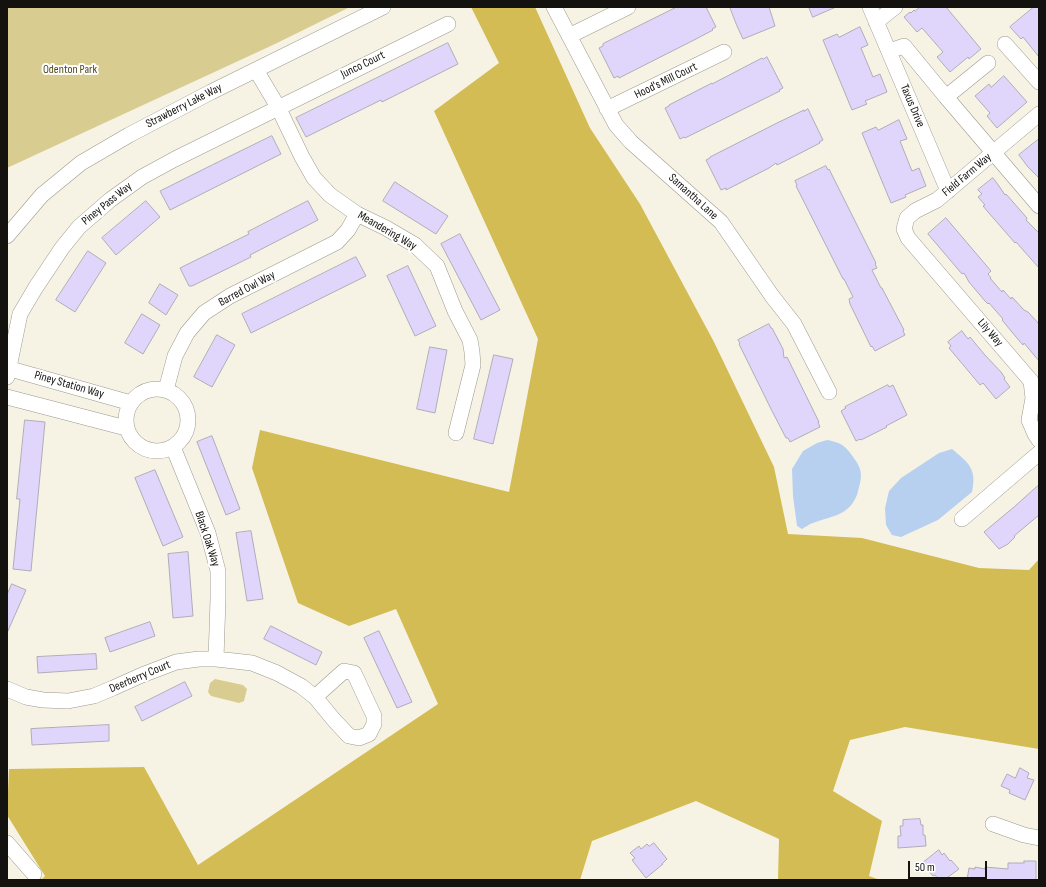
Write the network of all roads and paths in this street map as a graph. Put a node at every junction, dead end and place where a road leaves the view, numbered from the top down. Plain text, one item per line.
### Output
1 (383, 7) edge
2 (554, 7) edge
3 (628, 7) edge
4 (870, 7) edge
5 (894, 7) edge
6 (876, 22) junction
7 (448, 24) dead end
8 (569, 36) junction
9 (1005, 44) dead end
10 (889, 51) junction
11 (724, 52) dead end
12 (988, 63) dead end
13 (256, 70) junction
14 (1038, 79) edge
15 (946, 97) junction
16 (278, 107) junction
17 (607, 109) junction
18 (1039, 114) edge
19 (993, 153) junction
20 (948, 191) junction
21 (1039, 206) edge
22 (357, 214) junction
23 (7, 236) edge
24 (908, 238) joint
25 (8, 371) edge
26 (166, 390) junction
27 (829, 392) dead end
28 (7, 397) edge
29 (130, 403) junction
30 (126, 428) junction
31 (456, 433) dead end
32 (1039, 440) edge
33 (173, 447) junction
34 (1039, 453) edge
35 (962, 518) dead end
36 (216, 659) junction
37 (9, 694) edge
38 (315, 697) dead end
39 (993, 824) dead end
40 (1039, 838) edge
41 (7, 843) edge
42 (34, 874) dead end

1 - 13 street, Strawberry Lake Way
2 - 8 street, Samantha Lane
3 - 8 street
4 - 6 street, Taxus Drive
5 - 6 street
6 - 10 street, Taxus Drive
7 - 16 street, Junco Court
8 - 17 street, Samantha Lane
9 - 14 street
10 - 15 street
10 - 20 street, Taxus Drive
11 - 17 street, Hood's Mill Court
12 - 15 street
13 - 16 street, Meandering Way
13 - 23 street, Strawberry Lake Way
15 - 19 street
16 - 22 street, Meandering Way
16 - 25 street, Piney Pass Way
17 - 27 street, Samantha Lane
18 - 19 street, Field Farm Way
19 - 20 street, Field Farm Way
19 - 21 street
20 - 24 street, Field Farm Way
22 - 26 street, Barred Owl Way
22 - 31 street, Meandering Way
24 - 32 street, Lily Way
25 - 29 street, Piney Station Way
26 - 29 street
26 - 33 street
28 - 30 street
29 - 30 street
30 - 33 street
33 - 36 street, Black Oak Way
34 - 35 street
36 - 37 street, Deerberry Court
36 - 38 street, Deerberry Court
39 - 40 street
41 - 42 street

